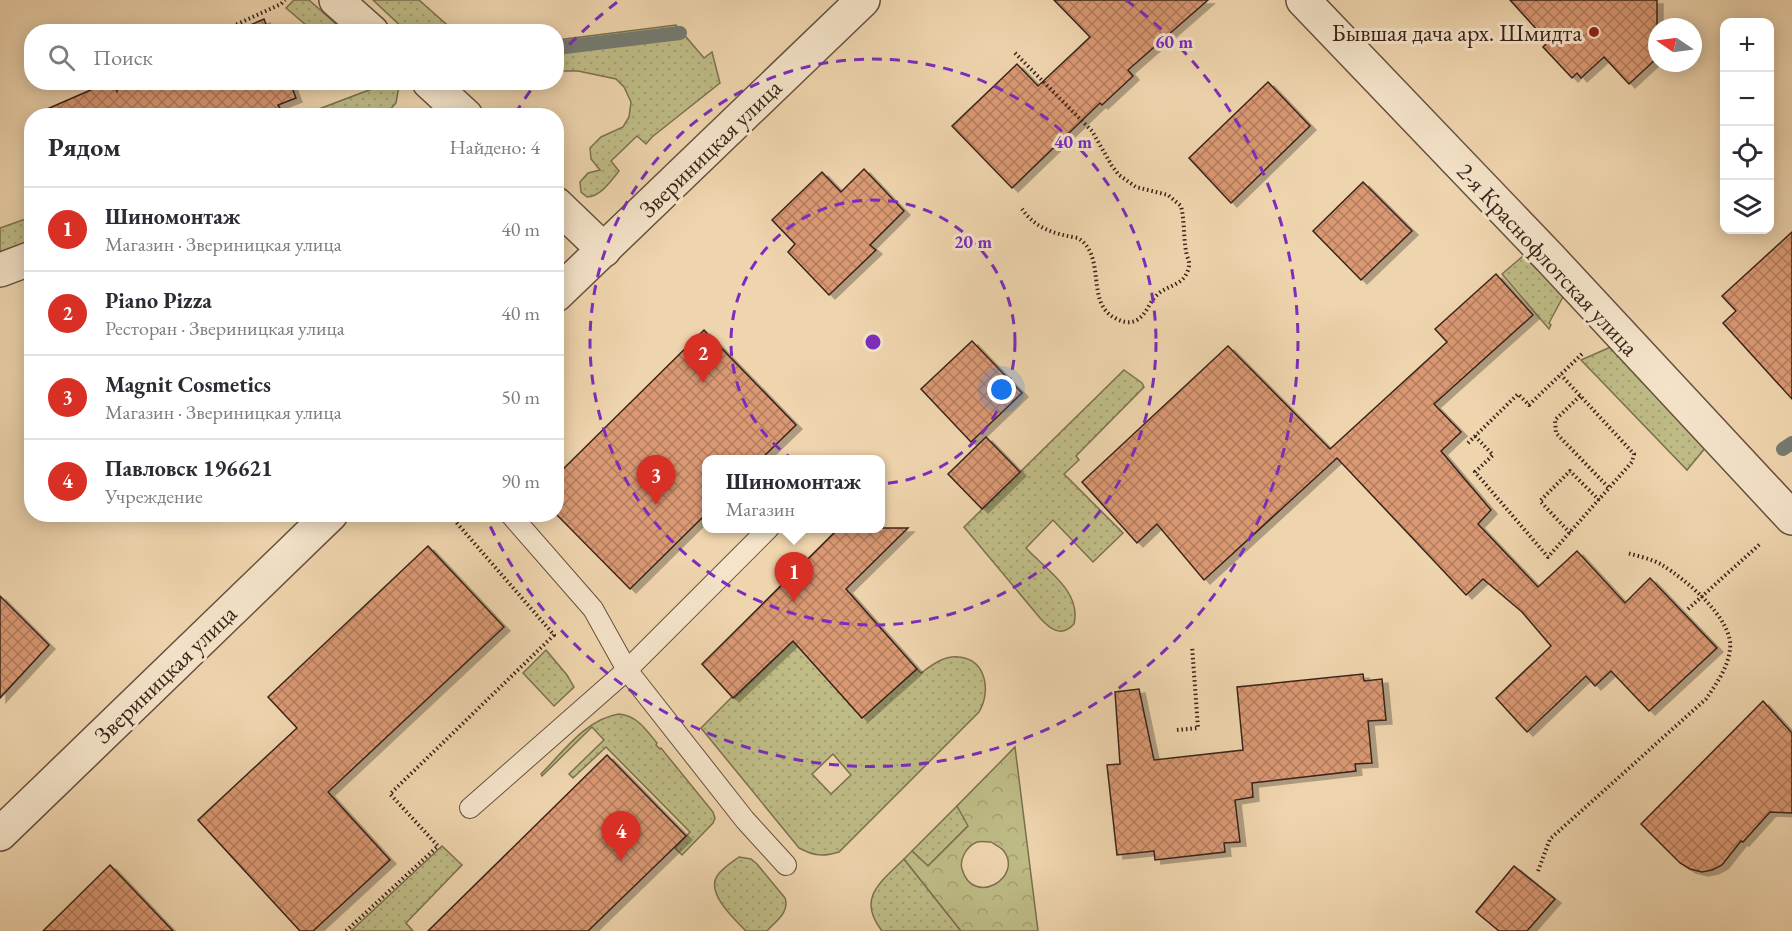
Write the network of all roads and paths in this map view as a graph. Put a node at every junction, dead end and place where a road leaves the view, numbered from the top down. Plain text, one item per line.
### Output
1 (285, 0) edge
2 (336, 0) edge
3 (863, 0) edge
4 (1303, 0) edge
5 (237, 24) edge
6 (363, 24) edge
7 (1015, 53) dead end
8 (119, 90) edge
9 (438, 90) edge
10 (116, 92) dead end
11 (457, 108) edge
12 (1022, 209) dead end
13 (564, 212) edge
14 (604, 250) junction
15 (24, 261) edge
16 (0, 270) edge
17 (564, 288) edge
18 (1578, 357) dead end
19 (1561, 375) junction
20 (1580, 396) junction
21 (1475, 436) junction
22 (1468, 442) dead end
23 (1609, 488) junction
24 (1599, 500) junction
25 (1788, 505) edge
26 (323, 522) edge
27 (456, 522) edge
28 (517, 522) edge
29 (765, 533) edge
30 (1570, 533) junction
31 (1757, 546) dead end
32 (1627, 552) dead end
33 (1702, 597) junction
34 (1688, 609) dead end
35 (1192, 646) dead end
36 (627, 670) junction
37 (1177, 730) dead end
38 (470, 808) dead end
39 (0, 834) edge
40 (786, 865) dead end
41 (1538, 871) dead end
42 (346, 931) edge

1 - 5 path
2 - 6 street
3 - 14 street, Звериницкая улица
4 - 25 street, 2-я Краснофлотская улица
7 - 12 path
8 - 10 path
9 - 11 street
13 - 14 street
14 - 17 street, Звериницкая улица
15 - 16 street
18 - 19 path
19 - 20 path
19 - 21 path
20 - 23 path
20 - 23 path
21 - 22 path
21 - 30 path
23 - 24 path
24 - 30 path
24 - 30 path
26 - 39 street, Звериницкая улица
27 - 42 path
28 - 36 lane
29 - 36 lane
31 - 33 path
32 - 33 path
33 - 34 path
33 - 41 path
35 - 37 path
36 - 38 lane
36 - 40 lane

